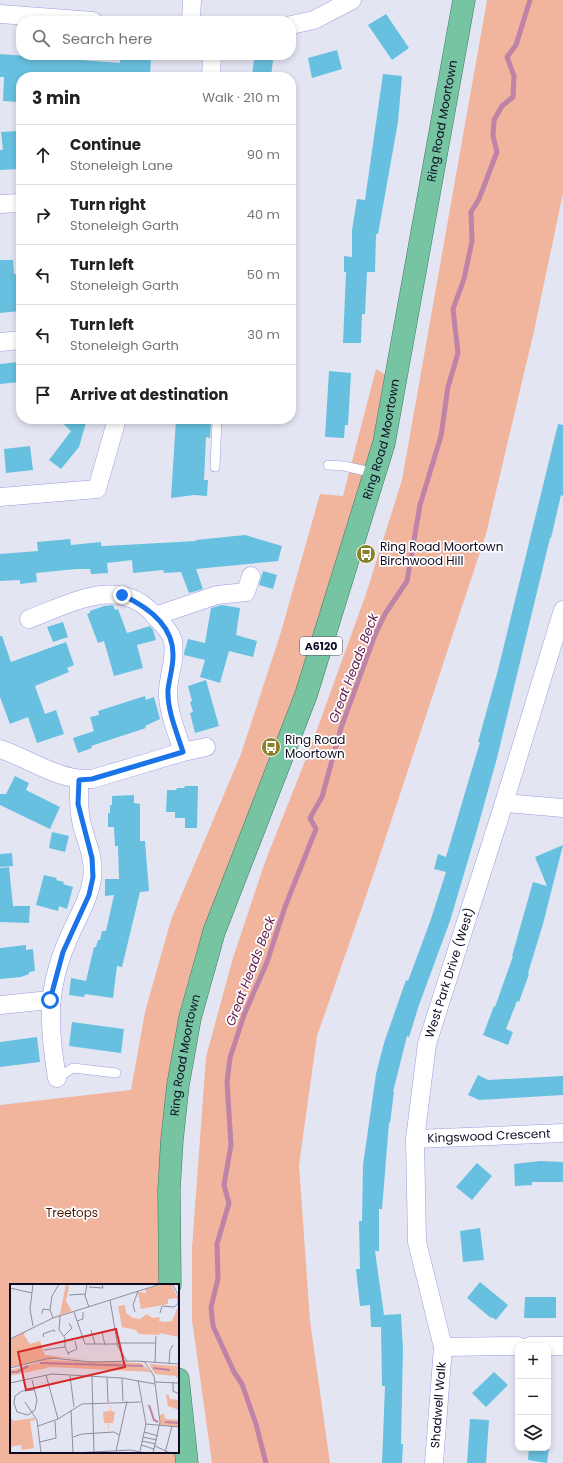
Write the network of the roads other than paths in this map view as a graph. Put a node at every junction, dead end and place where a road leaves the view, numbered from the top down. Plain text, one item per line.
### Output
1 (192, 0) edge
2 (352, 0) edge
3 (464, 0) edge
4 (0, 14) edge
5 (27, 16) edge
6 (191, 16) edge
7 (296, 24) edge
8 (212, 60) edge
9 (211, 72) edge
10 (16, 203) edge
11 (0, 204) edge
12 (16, 340) edge
13 (0, 342) edge
14 (116, 424) edge
15 (218, 424) edge
16 (328, 465) dead end
17 (215, 467) dead end
18 (375, 473) junction
19 (0, 497) edge
20 (251, 576) dead end
21 (563, 610) edge
22 (155, 616) junction
23 (28, 619) dead end
24 (206, 747) dead end
25 (0, 749) edge
26 (183, 752) junction
27 (79, 780) junction
28 (504, 803) junction
29 (563, 808) edge
30 (50, 1000) junction
31 (0, 1005) edge
32 (116, 1073) dead end
33 (58, 1078) joint
34 (563, 1133) edge
35 (415, 1139) junction
36 (170, 1284) edge
37 (443, 1346) junction
38 (515, 1346) edge
39 (551, 1346) edge
40 (563, 1346) edge
41 (179, 1388) edge
42 (187, 1463) edge
43 (434, 1463) edge

1 - 6 street
2 - 7 street
3 - 18 highway, Ring Road Moortown / A6120
4 - 5 street
8 - 9 street
10 - 11 street
12 - 13 street
14 - 19 street
15 - 17 lane
16 - 18 lane
18 - 36 highway, Ring Road Moortown / A6120
20 - 22 street
21 - 28 street, West Park Drive (West)
22 - 23 street
22 - 26 street
24 - 26 street
25 - 27 street
26 - 27 street
27 - 30 street
28 - 29 street
28 - 35 street, West Park Drive (West)
30 - 31 street
30 - 33 street
32 - 33 lane
34 - 35 street, Kingswood Crescent
35 - 37 street, West Park Drive (West)
37 - 38 street
37 - 43 street, Shadwell Walk
39 - 40 street
41 - 42 highway

